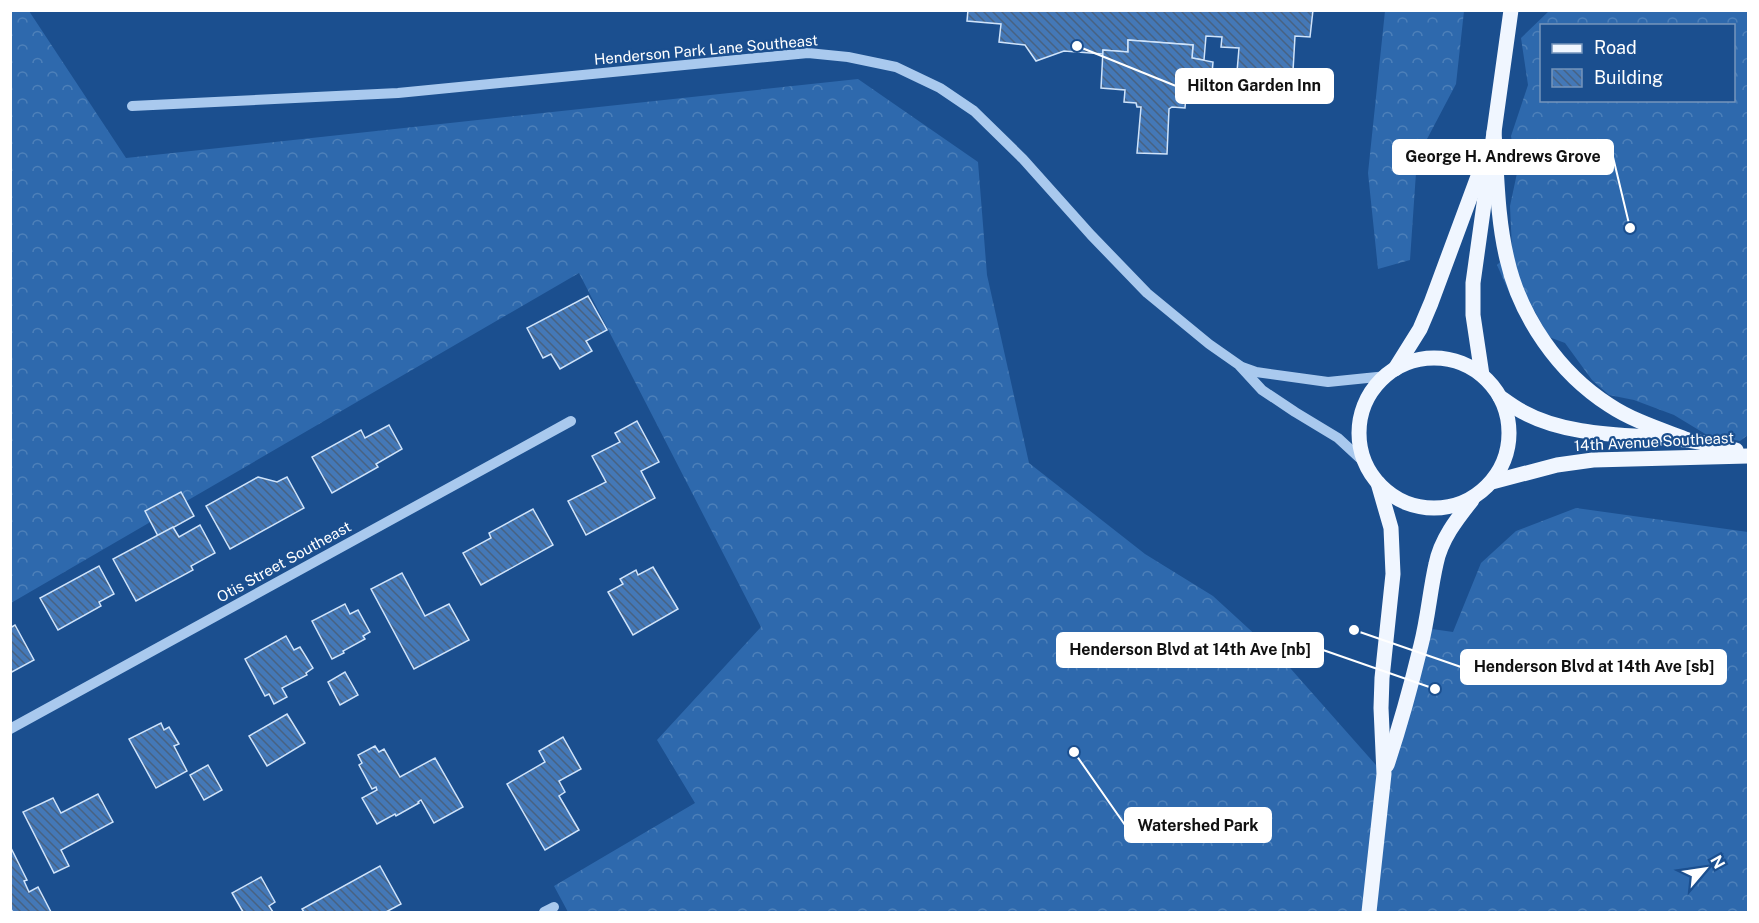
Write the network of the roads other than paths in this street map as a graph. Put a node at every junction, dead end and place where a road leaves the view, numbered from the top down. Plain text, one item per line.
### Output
1 (1511, 10) edge
2 (132, 106) dead end
3 (1494, 132) junction
4 (1239, 365) junction
5 (1391, 372) junction
6 (1482, 375) junction
7 (1500, 397) junction
8 (571, 421) dead end
9 (1688, 440) junction
10 (1749, 454) edge
11 (1364, 462) junction
12 (1492, 482) junction
13 (1378, 483) junction
14 (1476, 496) junction
15 (10, 729) edge
16 (1384, 774) junction
17 (554, 907) dead end
18 (544, 912) edge
19 (1369, 912) edge

1 - 3 main road
2 - 4 street, Henderson Park Lane Southeast
3 - 5 main road
3 - 6 main road
3 - 9 main road
4 - 5 street, Henderson Park Lane Southeast
4 - 11 street, Henderson Park Lane Southeast
5 - 6 main road
5 - 11 main road
6 - 7 main road
7 - 9 main road, 14th Avenue Southeast
7 - 12 main road
8 - 15 street, Otis Street Southeast
9 - 10 main road, 14th Avenue Southeast
10 - 12 main road, 14th Avenue Southeast
11 - 13 main road
12 - 14 main road
13 - 14 main road
13 - 16 main road
14 - 16 main road
16 - 19 main road
17 - 18 street

